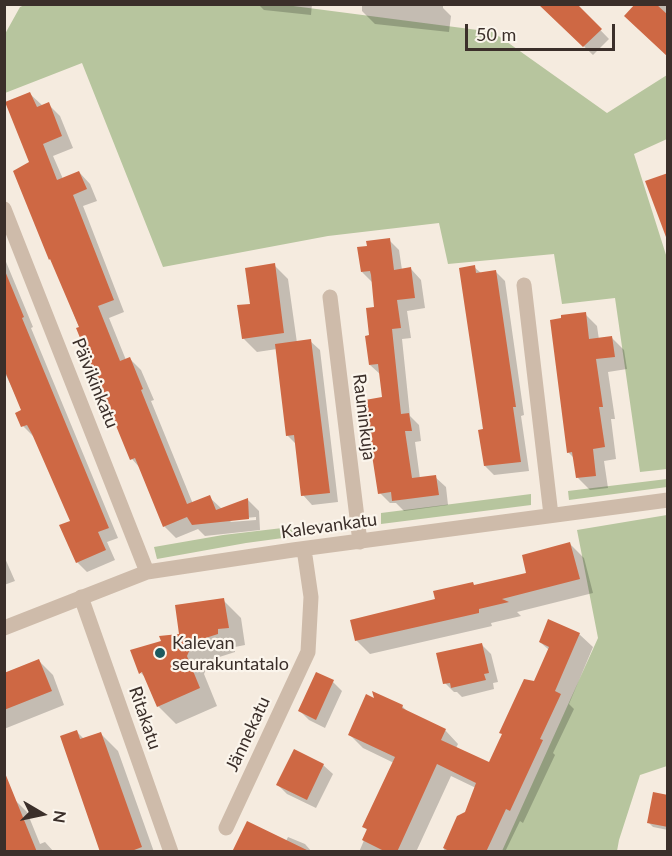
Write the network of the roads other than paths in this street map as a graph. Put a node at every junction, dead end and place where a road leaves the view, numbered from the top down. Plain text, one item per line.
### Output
1 (4, 209) edge
2 (524, 285) dead end
3 (330, 297) dead end
4 (668, 500) edge
5 (551, 515) junction
6 (360, 542) junction
7 (304, 549) junction
8 (147, 572) junction
9 (81, 597) junction
10 (4, 628) edge
11 (226, 828) dead end
12 (171, 852) edge

1 - 8 street, Päivikinkatu
2 - 5 street
3 - 6 street, Rauninkuja
4 - 5 street, Kalevankatu
5 - 6 street, Kalevankatu
6 - 7 street, Kalevankatu
7 - 8 street, Kalevankatu
7 - 11 street, Jännekatu
8 - 9 street, Kalevankatu
9 - 10 street, Kalevankatu
9 - 12 street, Ritakatu

